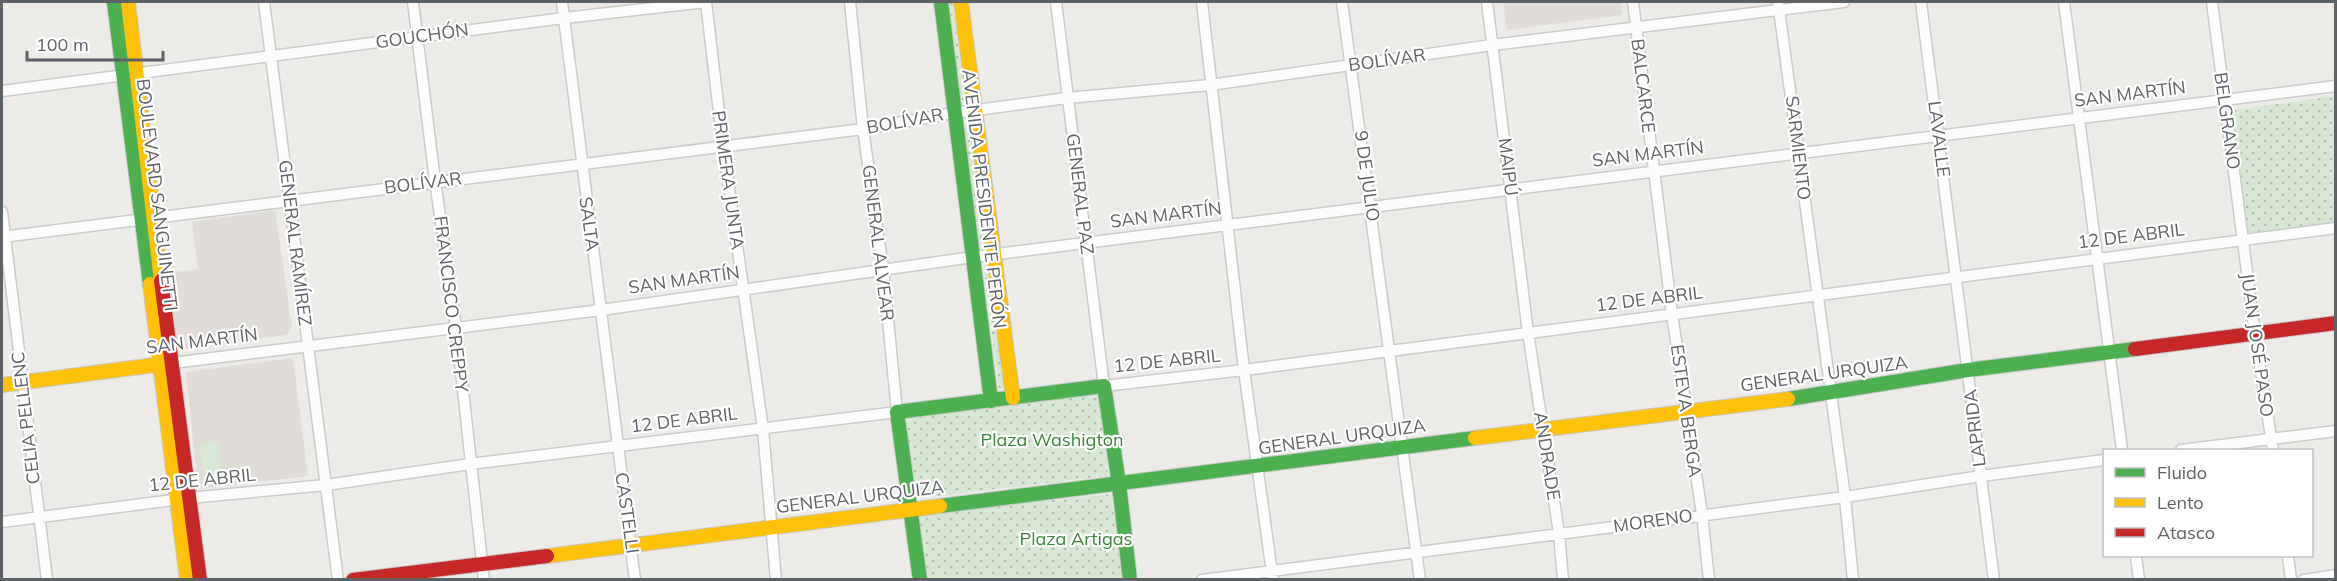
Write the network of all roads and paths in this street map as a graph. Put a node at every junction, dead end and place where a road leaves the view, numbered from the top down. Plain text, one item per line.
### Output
1 (114, 2) edge
2 (128, 2) edge
3 (264, 2) edge
4 (414, 2) edge
5 (562, 2) edge
6 (706, 2) edge
7 (850, 2) edge
8 (941, 2) edge
9 (961, 2) edge
10 (1056, 2) edge
11 (1202, 2) edge
12 (1342, 2) edge
13 (1487, 2) edge
14 (1633, 2) edge
15 (1844, 2) edge
16 (1921, 2) edge
17 (2064, 2) edge
18 (2212, 2) edge
19 (1779, 5) edge
20 (564, 18) junction
21 (1636, 28) junction
22 (418, 36) junction
23 (1492, 45) junction
24 (272, 57) junction
25 (1351, 64) junction
26 (130, 75) junction
27 (1210, 85) junction
28 (2336, 86) edge
29 (2, 92) edge
30 (1067, 99) junction
31 (2224, 100) junction
32 (975, 110) junction
33 (954, 112) junction
34 (2079, 118) junction
35 (863, 129) junction
36 (1938, 136) junction
37 (723, 146) junction
38 (1798, 153) junction
39 (581, 164) junction
40 (1654, 172) junction
41 (435, 181) junction
42 (1510, 189) junction
43 (289, 201) junction
44 (1371, 209) junction
45 (2, 212) edge
46 (148, 219) junction
47 (1226, 225) junction
48 (2336, 228) edge
49 (3, 237) edge
50 (2243, 240) junction
51 (1086, 243) junction
52 (994, 254) junction
53 (973, 257) junction
54 (2097, 259) junction
55 (883, 269) junction
56 (1956, 277) junction
57 (743, 289) junction
58 (1817, 295) junction
59 (601, 310) junction
60 (1672, 314) junction
61 (2336, 323) edge
62 (456, 327) junction
63 (1528, 333) junction
64 (2254, 333) junction
65 (309, 346) junction
66 (1390, 351) junction
67 (2109, 352) junction
68 (167, 364) junction
69 (1244, 370) junction
70 (1968, 370) junction
71 (22, 382) junction
72 (2, 385) edge
73 (1104, 386) junction
74 (1830, 393) junction
75 (1013, 398) junction
76 (992, 401) junction
77 (897, 412) junction
78 (1686, 412) junction
79 (764, 429) junction
80 (1542, 429) junction
81 (2336, 431) edge
82 (2272, 445) edge
83 (618, 446) junction
84 (1401, 447) junction
85 (2122, 449) edge
86 (2199, 449) edge
87 (2103, 460) edge
88 (470, 464) junction
89 (1259, 467) junction
90 (1981, 476) junction
91 (1119, 484) junction
92 (326, 485) junction
93 (1845, 497) junction
94 (183, 499) junction
95 (912, 510) junction
96 (1702, 514) junction
97 (39, 517) junction
98 (2, 522) edge
99 (772, 526) junction
100 (1559, 533) junction
101 (631, 544) junction
102 (1417, 552) junction
103 (2136, 557) edge
104 (2288, 557) edge
105 (482, 563) junction
106 (1273, 575) edge
107 (2336, 575) edge
108 (47, 579) edge
109 (187, 579) edge
110 (200, 579) edge
111 (338, 579) edge
112 (353, 579) edge
113 (484, 579) edge
114 (635, 579) edge
115 (776, 579) edge
116 (920, 579) edge
117 (1130, 579) edge
118 (1202, 579) edge
119 (1420, 579) edge
120 (1563, 579) edge
121 (1709, 579) edge
122 (1853, 579) edge
123 (1994, 579) edge
124 (2139, 579) edge
125 (2291, 579) edge
126 (2304, 579) edge

1 - 26 main road, BOULEVARD SANGUINETTI
2 - 26 main road, BOULEVARD SANGUINETTI
3 - 24 street, GENERAL RAMÍREZ
4 - 22 street, FRANCISCO CREPPY
5 - 20 street, SALTA
6 - 20 street, GOUCHÓN
6 - 37 street, PRIMERA JUNTA
7 - 35 street, GENERAL ALVEAR
8 - 33 main road, AVENIDA PRESIDENTE PERÓN
9 - 32 main road, AVENIDA PRESIDENTE PERÓN
10 - 30 street, GENERAL PAZ
11 - 27 street
12 - 25 street, 9 DE JULIO
13 - 23 street, MAIPÚ
14 - 21 street, BALCARCE
15 - 19 street, BOLÍVAR
16 - 36 street, LAVALLE
17 - 34 street
18 - 31 street, BELGRANO
19 - 21 street, BOLÍVAR
19 - 38 street, SARMIENTO
20 - 22 street, GOUCHÓN
20 - 39 street, SALTA
21 - 23 street, BOLÍVAR
21 - 40 street, BALCARCE
22 - 24 street, GOUCHÓN
22 - 41 street, FRANCISCO CREPPY
23 - 25 street, BOLÍVAR
23 - 42 street, MAIPÚ
24 - 26 street, GOUCHÓN
24 - 43 street, GENERAL RAMÍREZ
25 - 27 street, BOLÍVAR
25 - 44 street, 9 DE JULIO
26 - 29 street, GOUCHÓN
26 - 46 main road, BOULEVARD SANGUINETTI
27 - 30 street, BOLÍVAR
27 - 47 street
28 - 31 street, SAN MARTÍN
30 - 32 street, BOLÍVAR
30 - 51 street, GENERAL PAZ
31 - 34 street, SAN MARTÍN
31 - 50 street, BELGRANO
32 - 33 street, BOLÍVAR
32 - 52 main road, AVENIDA PRESIDENTE PERÓN
33 - 35 street, BOLÍVAR
33 - 53 main road, AVENIDA PRESIDENTE PERÓN
34 - 36 street, SAN MARTÍN
34 - 54 street
35 - 37 street, BOLÍVAR
35 - 55 street, GENERAL ALVEAR
36 - 38 street, SAN MARTÍN
36 - 56 street, LAVALLE
37 - 39 street, BOLÍVAR
37 - 57 street, PRIMERA JUNTA
38 - 40 street, SAN MARTÍN
38 - 58 street, SARMIENTO
39 - 41 street, BOLÍVAR
39 - 59 street, SALTA
40 - 42 street, SAN MARTÍN
40 - 60 street, BALCARCE
41 - 43 street, BOLÍVAR
41 - 62 street, FRANCISCO CREPPY
42 - 44 street, SAN MARTÍN
42 - 63 street, MAIPÚ
43 - 46 street, BOLÍVAR
43 - 65 street, GENERAL RAMÍREZ
44 - 47 street, SAN MARTÍN
44 - 66 street, 9 DE JULIO
45 - 49 street, CELIA PELLENC
46 - 49 street, BOLÍVAR
46 - 68 main road, BOULEVARD SANGUINETTI
47 - 51 street, SAN MARTÍN
47 - 69 street
48 - 50 street, 12 DE ABRIL
49 - 71 street, CELIA PELLENC
50 - 54 street, 12 DE ABRIL
50 - 64 street, JUAN JOSÉ PASO
51 - 52 street, SAN MARTÍN
51 - 73 street, GENERAL PAZ
52 - 53 street, SAN MARTÍN
52 - 75 main road, AVENIDA PRESIDENTE PERÓN
53 - 55 street, SAN MARTÍN
53 - 76 main road, AVENIDA PRESIDENTE PERÓN
54 - 56 street, 12 DE ABRIL
54 - 67 street
55 - 57 street, SAN MARTÍN
55 - 77 street, GENERAL ALVEAR
56 - 58 street, 12 DE ABRIL
56 - 70 street, LAPRIDA
57 - 59 street, SAN MARTÍN
57 - 79 street, PRIMERA JUNTA
58 - 60 street, 12 DE ABRIL
58 - 74 street, SARMIENTO
59 - 62 street, SAN MARTÍN
59 - 83 street, SALTA
60 - 63 street, 12 DE ABRIL
60 - 78 street, ESTEVA BERGA
61 - 64 main road, GENERAL URQUIZA
62 - 65 street, SAN MARTÍN
62 - 88 street, FRANCISCO CREPPY
63 - 66 street, 12 DE ABRIL
63 - 80 street, ANDRADE
64 - 67 main road, GENERAL URQUIZA
64 - 82 street, JUAN JOSÉ PASO
65 - 68 street, SAN MARTÍN
65 - 92 street, GENERAL RAMÍREZ
66 - 69 street, 12 DE ABRIL
66 - 84 street, 9 DE JULIO
67 - 70 main road, GENERAL URQUIZA
67 - 85 street
68 - 71 main road, SAN MARTÍN
68 - 94 main road, BOULEVARD SANGUINETTI
69 - 73 street, 12 DE ABRIL
69 - 89 street
70 - 74 main road, GENERAL URQUIZA
70 - 90 street, LAPRIDA
71 - 72 main road, SAN MARTÍN
71 - 97 street, CELIA PELLENC
73 - 75 main road, 12 DE ABRIL
73 - 91 main road
74 - 78 main road, GENERAL URQUIZA
74 - 93 street, SARMIENTO
75 - 76 main road, 12 DE ABRIL
76 - 77 main road, 12 DE ABRIL
77 - 79 street, 12 DE ABRIL
77 - 95 main road
78 - 80 main road, GENERAL URQUIZA
78 - 96 street, ESTEVA BERGA
79 - 83 street, 12 DE ABRIL
79 - 99 street, PRIMERA JUNTA
80 - 84 main road, GENERAL URQUIZA
80 - 100 street, ANDRADE
81 - 82 street
82 - 86 street
83 - 88 street, 12 DE ABRIL
83 - 101 street, CASTELLI
84 - 89 main road, GENERAL URQUIZA
84 - 102 street, 9 DE JULIO
87 - 90 street, MORENO
88 - 92 street, 12 DE ABRIL
88 - 105 street, FRANCISCO CREPPY
89 - 91 main road, GENERAL URQUIZA
89 - 106 street
90 - 93 street, MORENO
90 - 123 street, LAPRIDA
91 - 95 main road, GENERAL URQUIZA
91 - 117 main road
92 - 94 street, 12 DE ABRIL
92 - 111 street, GENERAL RAMÍREZ
93 - 96 street, MORENO
93 - 122 street, SARMIENTO
94 - 97 street, 12 DE ABRIL
94 - 109 main road
94 - 110 main road
95 - 99 main road, GENERAL URQUIZA
95 - 116 main road
96 - 100 street, MORENO
96 - 121 street, ESTEVA BERGA
97 - 98 street, 12 DE ABRIL
97 - 108 street, CELIA PELLENC
99 - 101 main road, GENERAL URQUIZA
99 - 115 street, PRIMERA JUNTA
100 - 102 street, MORENO
100 - 120 street, ANDRADE
101 - 105 main road, GENERAL URQUIZA
101 - 114 street, CASTELLI
102 - 106 street, MORENO
102 - 119 street, 9 DE JULIO
103 - 124 street
104 - 125 street
105 - 112 main road, GENERAL URQUIZA
105 - 113 street, FRANCISCO CREPPY
106 - 118 street, MORENO
107 - 126 street

